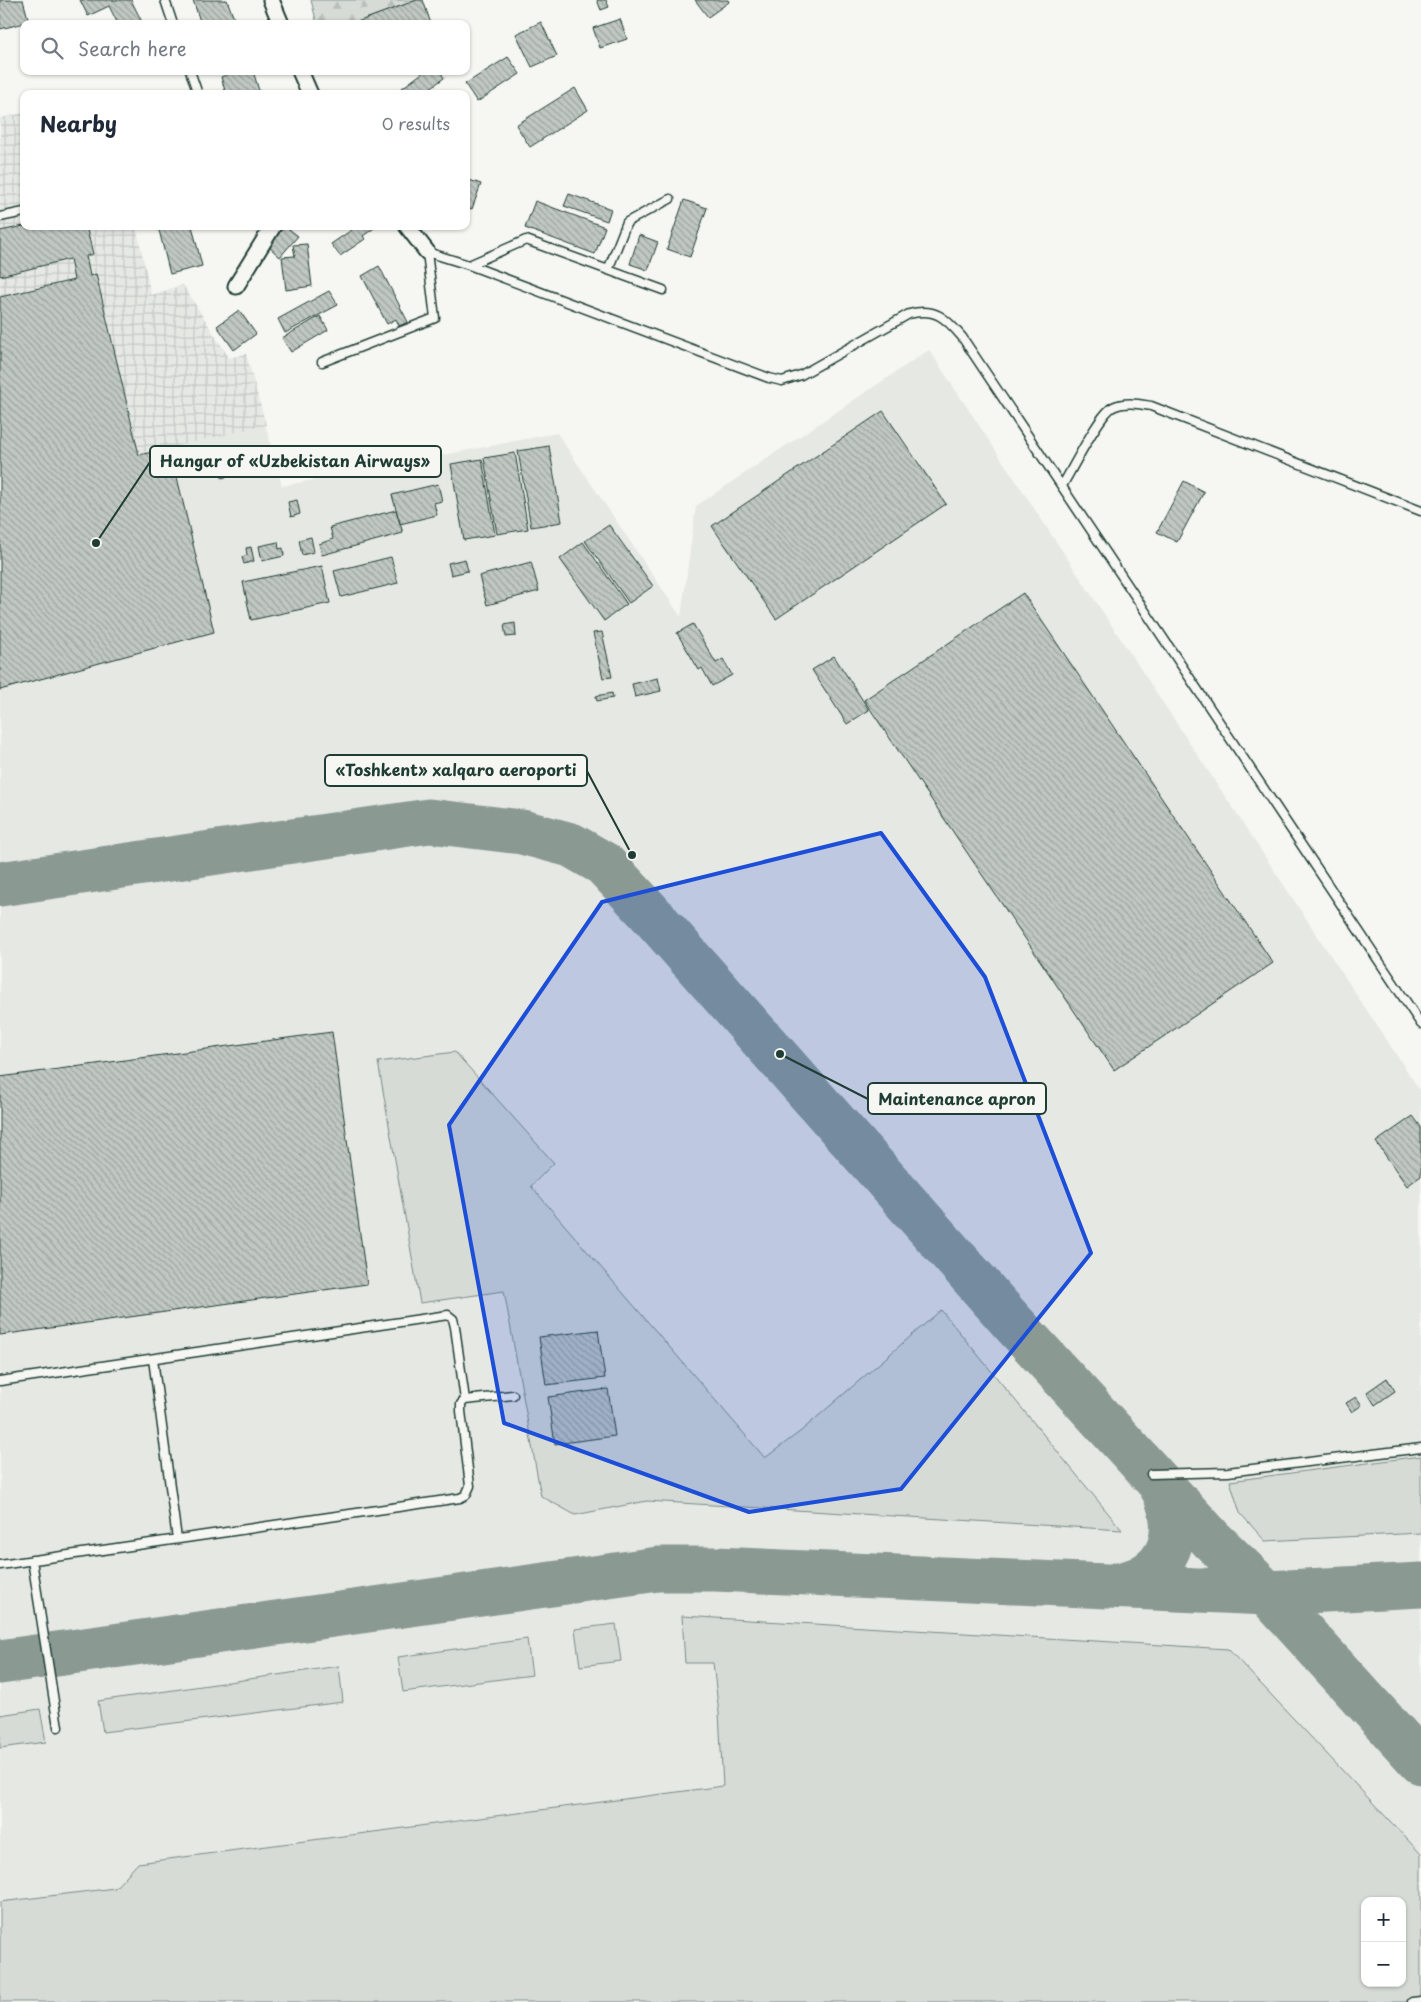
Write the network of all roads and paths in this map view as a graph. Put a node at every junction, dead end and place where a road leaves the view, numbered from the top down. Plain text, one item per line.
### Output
1 (165, 0) edge
2 (271, 0) edge
3 (172, 20) edge
4 (279, 20) edge
5 (191, 75) edge
6 (302, 75) edge
7 (197, 90) edge
8 (308, 90) edge
9 (670, 199) dead end
10 (20, 213) edge
11 (0, 217) edge
12 (268, 230) edge
13 (410, 230) edge
14 (427, 252) junction
15 (469, 265) junction
16 (608, 270) junction
17 (236, 286) dead end
18 (663, 290) dead end
19 (322, 362) dead end
20 (1062, 486) junction
21 (1421, 511) edge
22 (1421, 1024) edge
23 (153, 1359) junction
24 (0, 1381) edge
25 (513, 1395) dead end
26 (464, 1400) junction
27 (1421, 1448) edge
28 (1151, 1474) dead end
29 (177, 1539) junction
30 (32, 1560) junction
31 (0, 1565) edge
32 (58, 1727) dead end
33 (1421, 2001) edge
34 (1412, 2002) edge

1 - 3 lane
2 - 4 street
5 - 7 lane
6 - 8 street
9 - 16 lane
10 - 11 lane
12 - 17 street
13 - 14 street
14 - 15 lane
14 - 19 lane
15 - 16 lane
15 - 20 lane
16 - 18 lane
20 - 21 lane
20 - 22 lane
23 - 24 lane
23 - 26 lane
23 - 29 lane
25 - 26 lane
26 - 29 lane
27 - 28 lane
29 - 30 lane
30 - 31 lane
30 - 32 lane
33 - 34 lane

